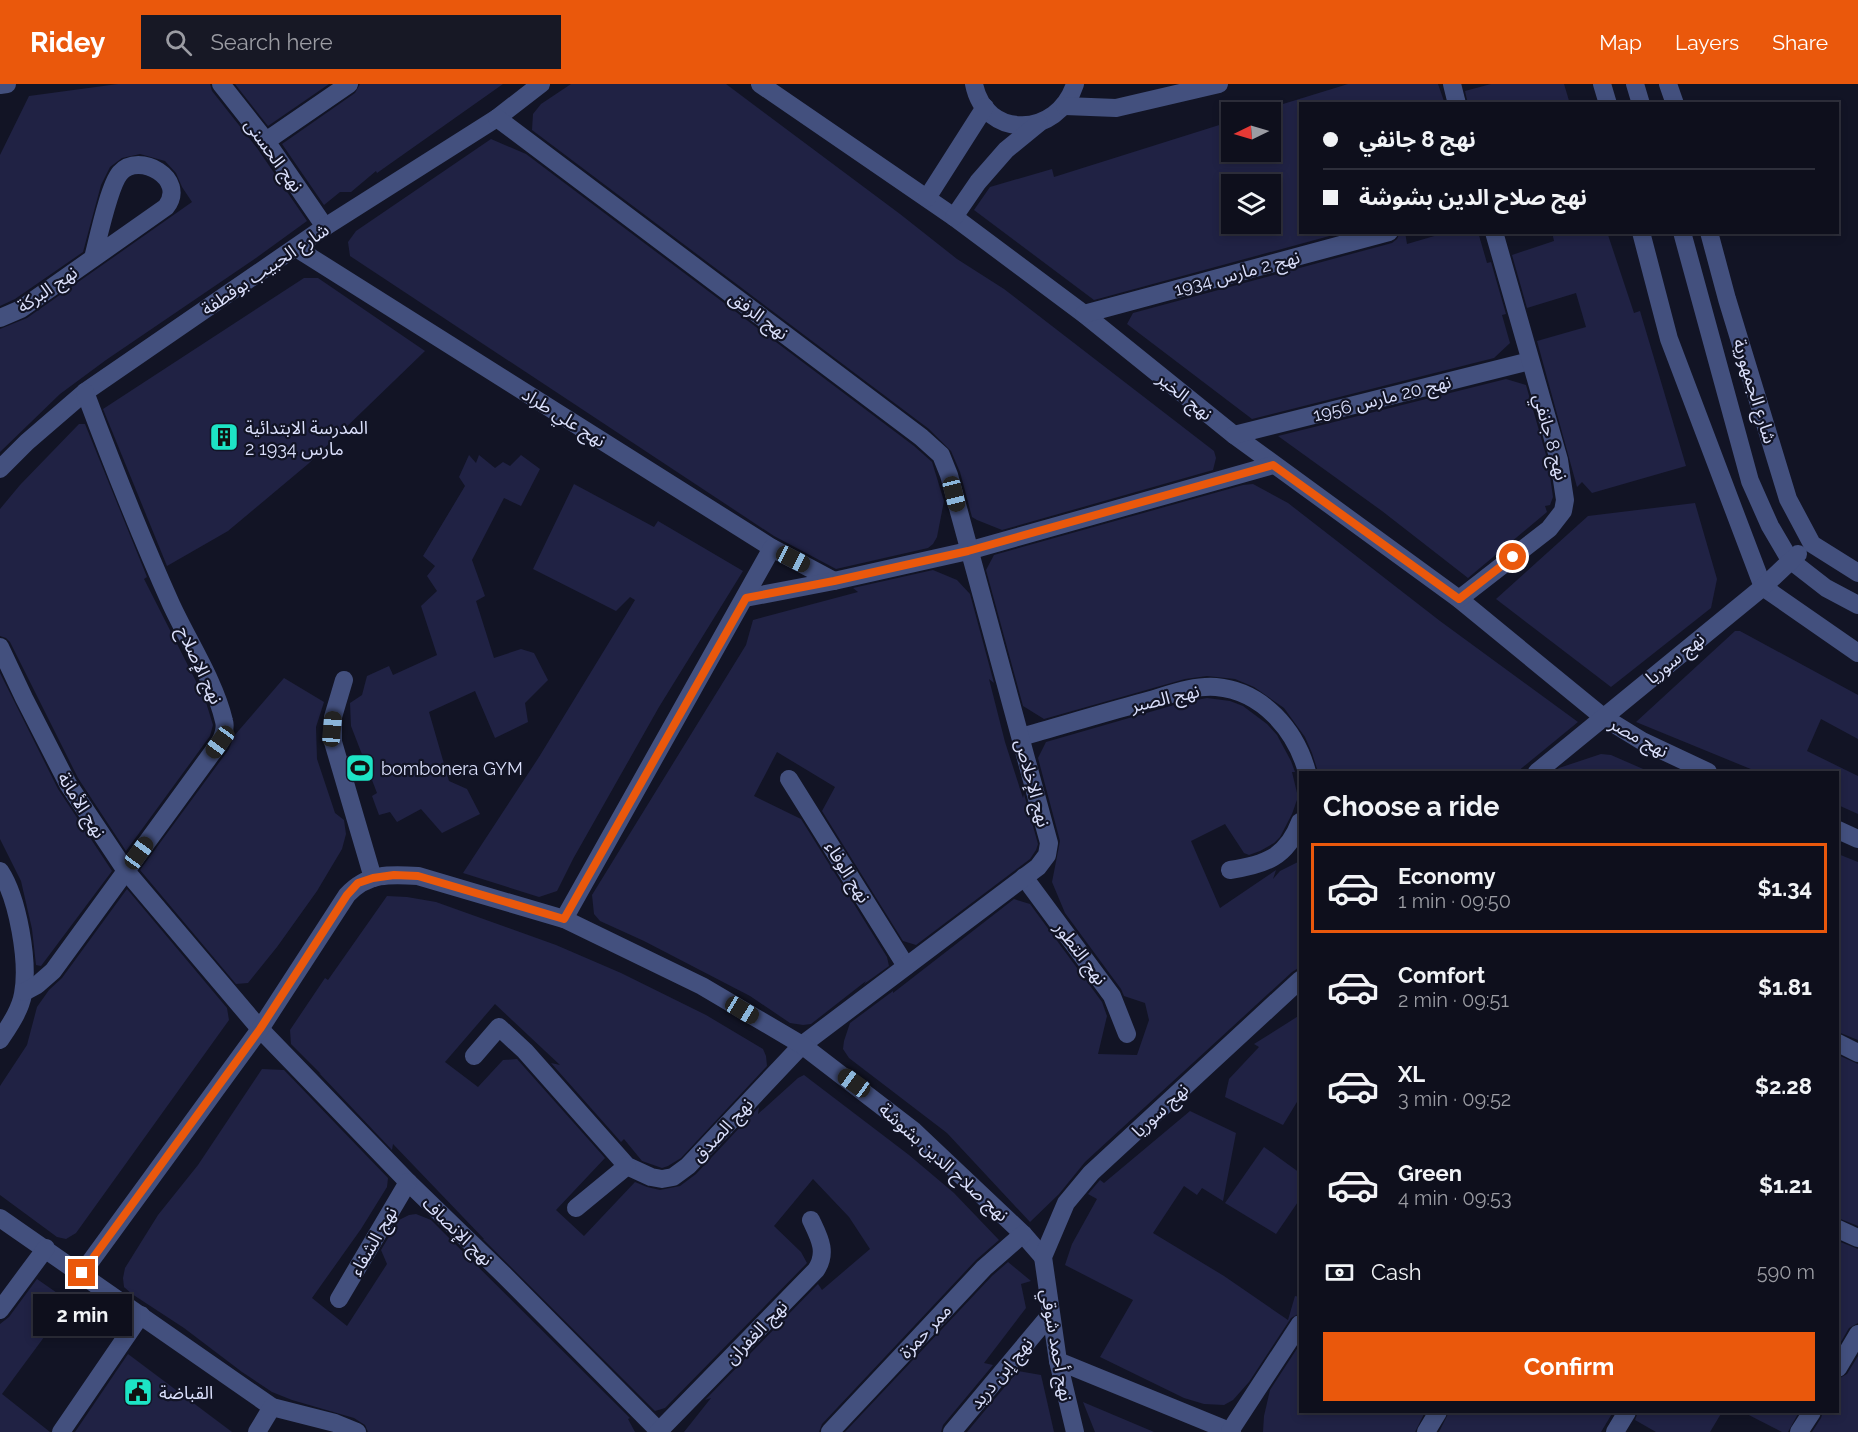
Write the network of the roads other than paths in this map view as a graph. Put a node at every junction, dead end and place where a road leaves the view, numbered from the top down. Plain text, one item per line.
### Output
1 (7, 84) edge
2 (221, 84) edge
3 (349, 84) edge
4 (541, 84) edge
5 (760, 84) edge
6 (1075, 84) edge
7 (1219, 84) edge
8 (1452, 84) edge
9 (1602, 84) edge
10 (1635, 84) edge
11 (1668, 84) edge
12 (0, 85) edge
13 (973, 85) edge
14 (1456, 102) edge
15 (1607, 102) edge
16 (1640, 102) edge
17 (1674, 102) edge
18 (1065, 106) junction
19 (985, 107) junction
20 (497, 118) junction
21 (1039, 123) junction
22 (266, 141) junction
23 (927, 198) junction
24 (954, 217) junction
25 (326, 227) junction
26 (1382, 234) edge
27 (1495, 234) edge
28 (1642, 234) edge
29 (1683, 234) edge
30 (1710, 234) edge
31 (296, 248) junction
32 (93, 258) junction
33 (1084, 314) junction
34 (0, 318) edge
35 (1530, 361) junction
36 (86, 393) junction
37 (1233, 435) junction
38 (1273, 465) junction
39 (0, 469) edge
40 (1812, 544) junction
41 (772, 548) junction
42 (968, 551) junction
43 (1790, 560) junction
44 (1855, 567) edge
45 (834, 581) junction
46 (1763, 586) junction
47 (746, 598) junction
48 (1459, 599) junction
49 (1858, 605) edge
50 (0, 647) edge
51 (1858, 653) edge
52 (344, 680) dead end
53 (1603, 717) junction
54 (1021, 737) junction
55 (1307, 771) edge
56 (1538, 771) edge
57 (1706, 771) edge
58 (789, 779) dead end
59 (1299, 825) edge
60 (1839, 830) edge
61 (1858, 839) edge
62 (1230, 870) dead end
63 (0, 871) edge
64 (126, 871) junction
65 (1024, 877) junction
66 (373, 878) junction
67 (564, 919) junction
68 (906, 966) junction
69 (1299, 981) edge
70 (24, 992) junction
71 (260, 1029) junction
72 (1127, 1034) dead end
73 (0, 1040) edge
74 (1839, 1044) edge
75 (802, 1045) junction
76 (1858, 1053) edge
77 (474, 1056) dead end
78 (627, 1166) junction
79 (408, 1182) junction
80 (576, 1208) dead end
81 (0, 1218) edge
82 (811, 1220) dead end
83 (1839, 1229) edge
84 (1023, 1234) junction
85 (1858, 1238) edge
86 (46, 1248) junction
87 (1043, 1257) junction
88 (82, 1273) junction
89 (339, 1299) dead end
90 (0, 1310) edge
91 (141, 1315) junction
92 (1050, 1315) junction
93 (1299, 1326) edge
94 (1858, 1334) edge
95 (1058, 1361) junction
96 (1839, 1366) edge
97 (272, 1407) junction
98 (1437, 1413) edge
99 (1626, 1413) edge
100 (1811, 1413) edge
101 (1231, 1431) edge
102 (61, 1432) edge
103 (258, 1432) edge
104 (357, 1432) edge
105 (658, 1432) edge
106 (830, 1432) edge
107 (952, 1432) edge
108 (1075, 1432) edge
109 (1426, 1432) edge
110 (1615, 1432) edge
111 (1799, 1432) edge

1 - 12 street
2 - 22 street, نهج الحسنى
3 - 22 street
4 - 20 street, شارع الحبيب بوقطفة
5 - 23 street, نهج الخير
6 - 18 street
7 - 18 street
8 - 14 street
9 - 15 street
10 - 16 street
11 - 17 street
13 - 19 street
18 - 21 street
19 - 21 street
19 - 23 street
20 - 25 street, شارع الحبيب بوقطفة
20 - 42 street, نهج الرفق
21 - 24 street
22 - 25 street, نهج الحسنى
23 - 24 street, نهج الخير
24 - 33 street, نهج الخير
25 - 31 street, شارع الحبيب بوقطفة
26 - 33 street, نهج 2 مارس 1934
27 - 35 street, نهج 8 جانفي
28 - 46 street
29 - 43 street
30 - 40 street, شارع الجمهورية
31 - 36 street, شارع الحبيب بوقطفة
31 - 41 street, نهج علي طراد
32 - 32 street, نهج البركة
32 - 34 street, نهج البركة
33 - 37 street, نهج الخير
35 - 37 street, نهج 20 مارس 1956
35 - 48 street, نهج 8 جانفي
36 - 39 street, شارع الحبيب بوقطفة
36 - 64 street, نهج الإصلاح
37 - 38 street, نهج الخير
38 - 42 street
38 - 48 street, نهج الخير
40 - 43 street, نهج سوريا
40 - 44 street
41 - 45 street, نهج علي طراد
41 - 47 street
42 - 45 street
42 - 54 street, نهج الإخلاص
43 - 46 street, نهج سوريا
43 - 49 street
45 - 47 street
46 - 51 street
46 - 53 street, نهج سوريا
47 - 67 street
48 - 53 street, نهج الخير
50 - 64 street, نهج الأمانة
52 - 66 street
53 - 56 street, نهج سوريا
53 - 57 street, نهج مصر
54 - 55 street, نهج الصبر
54 - 65 street, نهج الإخلاص
58 - 68 street, نهج الوفاء
59 - 62 street
60 - 61 street
63 - 70 street
64 - 70 street, نهج الإصلاح
64 - 71 street, نهج الأمانة
65 - 68 street, نهج الإخلاص
65 - 72 street, نهج التطور
66 - 67 street, نهج صلاح الدين بشوشة
66 - 71 street, نهج صلاح الدين بشوشة
67 - 75 street, نهج صلاح الدين بشوشة
68 - 75 street, نهج الإخلاص
69 - 87 street, نهج سوريا
70 - 73 street
71 - 79 street, نهج الإنصاف
71 - 88 street, نهج صلاح الدين بشوشة
74 - 76 street
75 - 78 street, نهج الصدق
75 - 84 street, نهج صلاح الدين بشوشة
77 - 78 street, نهج الصدق
78 - 80 street
79 - 89 street, نهج الشفاء
79 - 105 street, نهج الإنصاف
81 - 86 street
82 - 105 street, نهج الغفران
83 - 85 street
84 - 87 street, نهج صلاح الدين بشوشة
84 - 106 street, ممر حمزة
86 - 88 street
86 - 90 street
87 - 92 street, نهج أحمد شوقي
88 - 91 street
91 - 97 street
91 - 102 street
92 - 95 street, نهج أحمد شوقي
92 - 107 street, نهج إبن دريد
93 - 101 street
94 - 96 street
95 - 101 street
95 - 108 street, نهج أحمد شوقي
97 - 103 street
97 - 104 street
98 - 109 street
99 - 110 street
100 - 111 street

